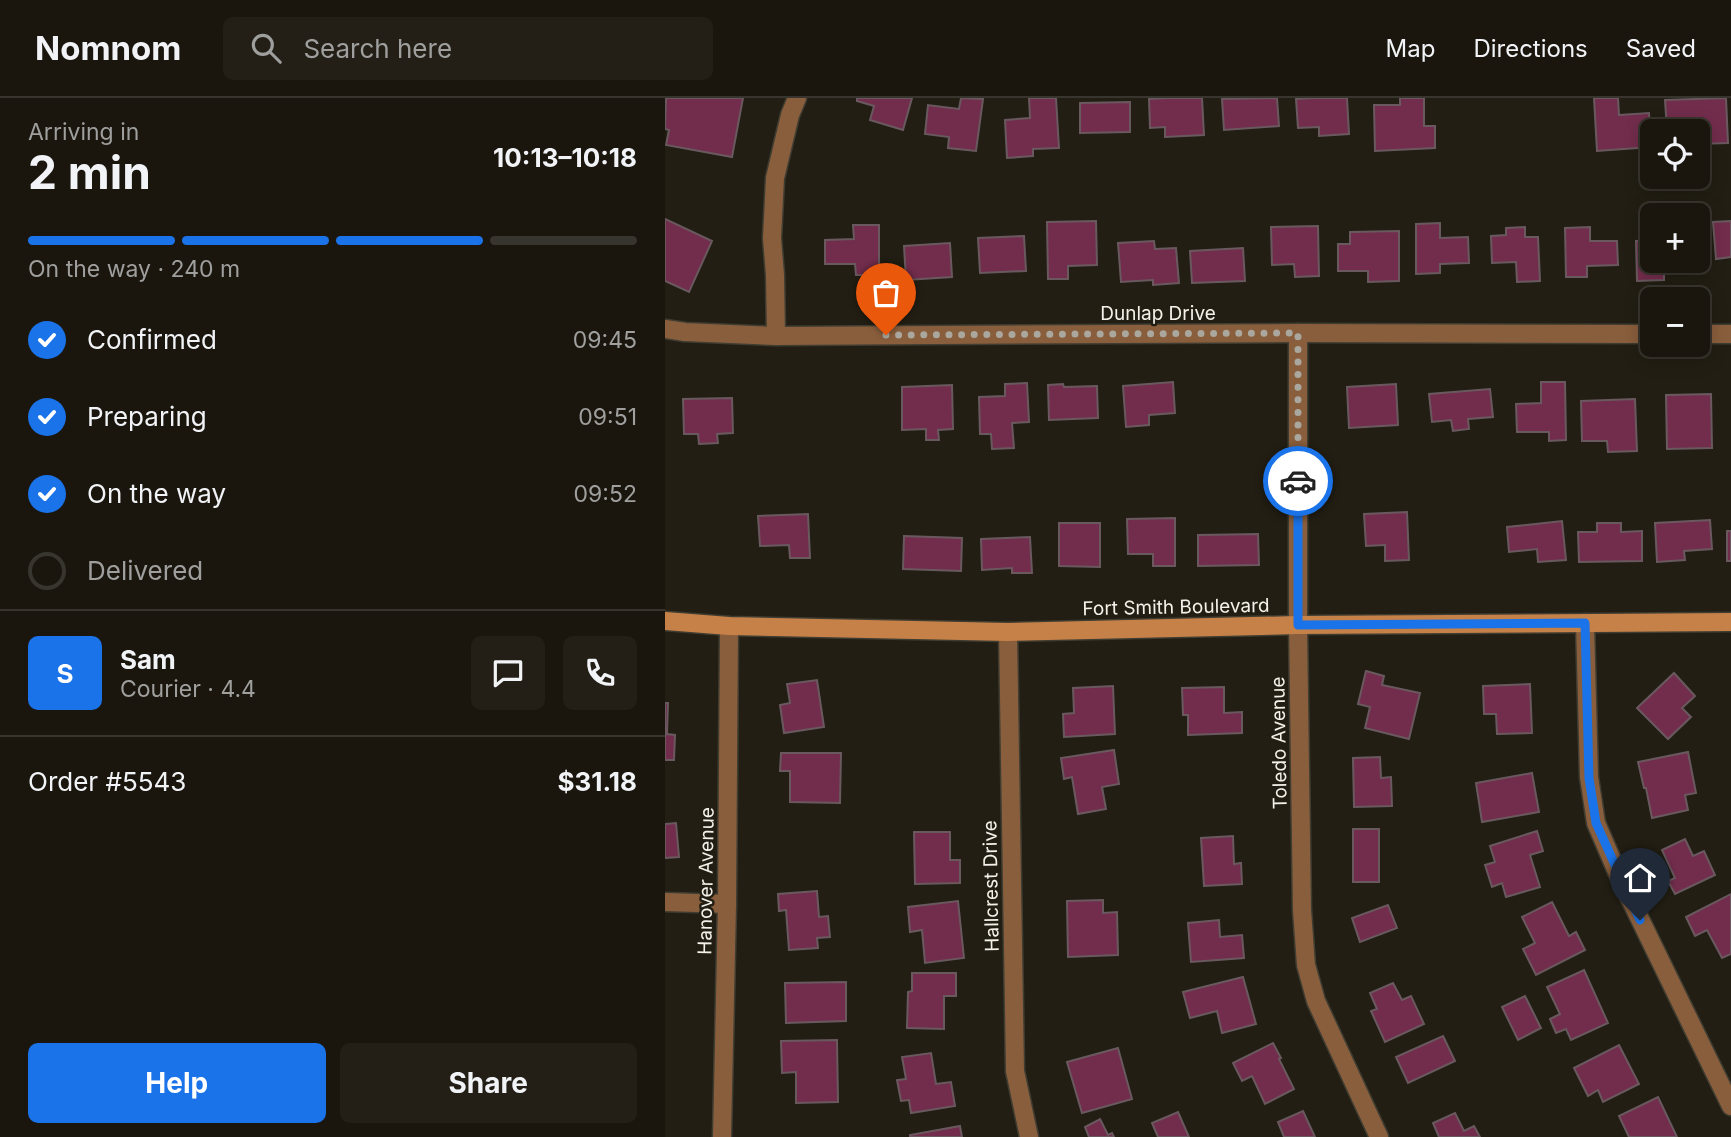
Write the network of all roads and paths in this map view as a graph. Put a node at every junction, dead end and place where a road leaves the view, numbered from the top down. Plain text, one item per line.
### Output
1 (797, 98) edge
2 (665, 329) edge
3 (1298, 333) junction
4 (1640, 334) edge
5 (1710, 334) edge
6 (1731, 334) edge
7 (776, 336) junction
8 (665, 621) edge
9 (1731, 622) edge
10 (1585, 623) junction
11 (1298, 625) junction
12 (729, 626) junction
13 (1008, 632) junction
14 (665, 902) edge
15 (727, 904) junction
16 (1731, 1106) edge
17 (722, 1137) edge
18 (1029, 1137) edge
19 (1378, 1137) edge

1 - 7 street
2 - 7 street, Dunlap Drive
3 - 4 street, Dunlap Drive
3 - 7 street, Dunlap Drive
3 - 11 street, Toledo Avenue
5 - 6 street
8 - 12 street, Fort Smith Boulevard
9 - 10 street, Fort Smith Boulevard
10 - 11 street, Fort Smith Boulevard
10 - 16 street
11 - 13 street, Fort Smith Boulevard
11 - 19 street, Toledo Avenue
12 - 13 street, Fort Smith Boulevard
12 - 15 street, Hanover Avenue
13 - 18 street, Hallcrest Drive
14 - 15 street
15 - 17 street, Hanover Avenue

